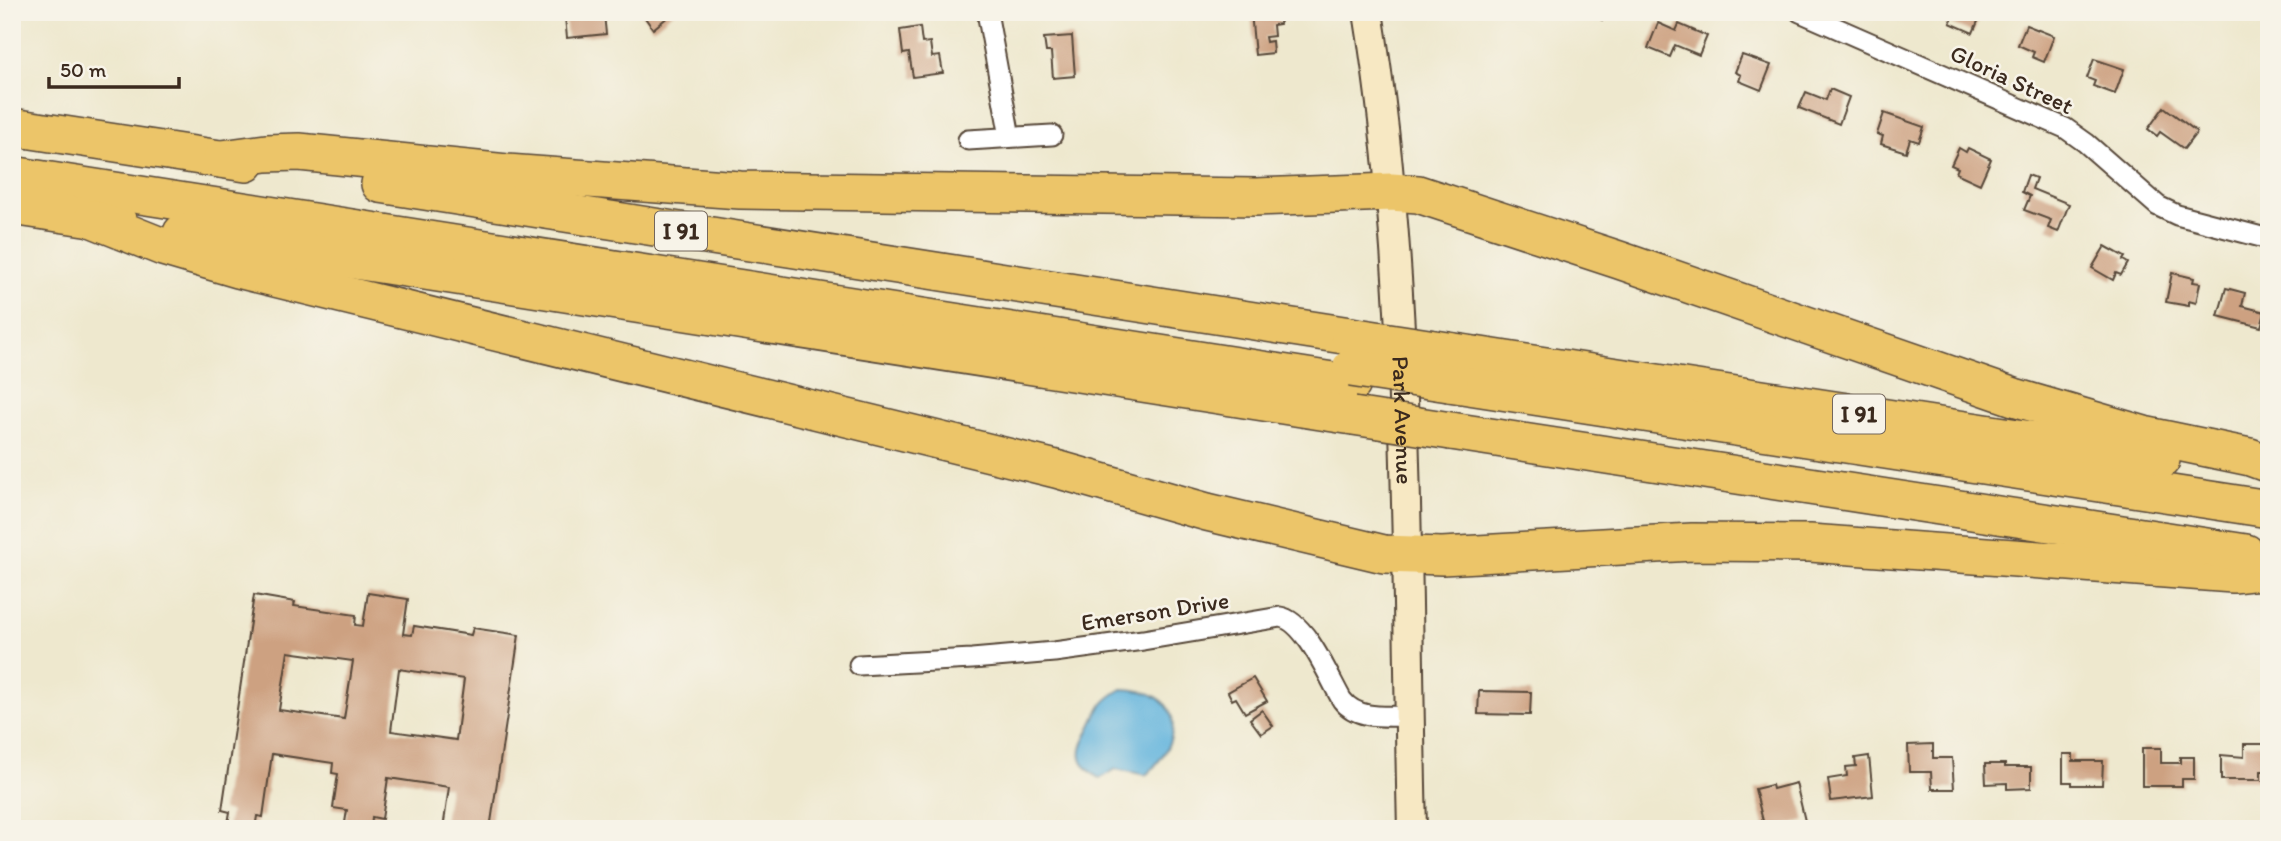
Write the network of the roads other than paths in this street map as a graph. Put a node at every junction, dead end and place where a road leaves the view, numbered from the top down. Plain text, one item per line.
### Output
1 (987, 12) edge
2 (1368, 12) edge
3 (1800, 12) edge
4 (12, 127) edge
5 (1052, 135) dead end
6 (1010, 137) junction
7 (968, 140) dead end
8 (12, 158) edge
9 (222, 159) junction
10 (12, 174) edge
11 (1391, 192) junction
12 (12, 206) edge
13 (93, 219) junction
14 (2269, 239) edge
15 (1352, 376) junction
16 (1450, 391) junction
17 (2269, 464) edge
18 (2269, 477) edge
19 (2269, 509) edge
20 (2269, 526) edge
21 (1406, 556) junction
22 (2269, 557) edge
23 (2269, 570) edge
24 (859, 665) dead end
25 (1409, 716) junction
26 (1412, 829) edge

1 - 6 street
2 - 11 main road, Park Avenue
3 - 14 street, Gloria Street
4 - 9 highway, I 91
5 - 6 street
6 - 7 street
8 - 15 highway
9 - 11 highway
9 - 15 highway, I 91
10 - 15 highway
11 - 17 highway
11 - 21 main road, Park Avenue
12 - 13 highway, I 91
13 - 15 highway, I 91
13 - 21 highway
15 - 16 highway, I 91, bridge
15 - 16 highway, I 91, bridge
16 - 18 highway, I 91
16 - 19 highway
16 - 20 highway
16 - 22 highway, I 91
21 - 23 highway
21 - 25 main road, Park Avenue
24 - 25 street, Emerson Drive
25 - 26 main road, Park Avenue

